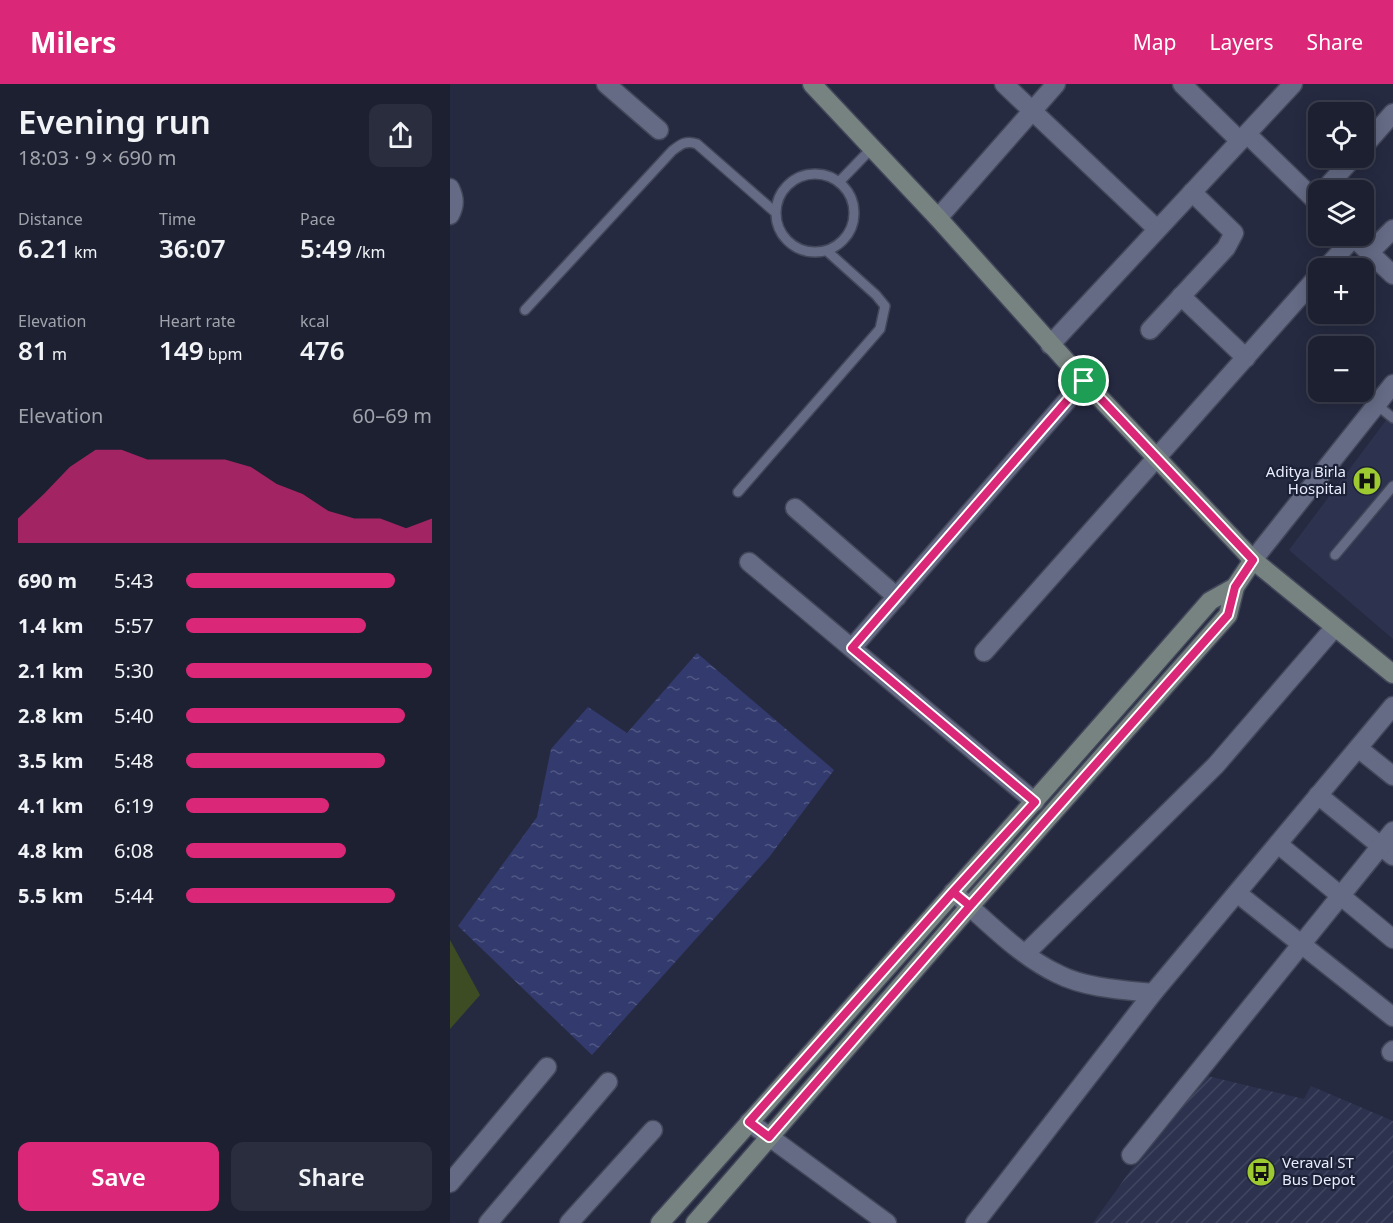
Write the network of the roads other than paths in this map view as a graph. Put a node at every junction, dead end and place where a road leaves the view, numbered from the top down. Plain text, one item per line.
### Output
1 (606, 84) edge
2 (812, 84) edge
3 (1004, 84) edge
4 (1056, 84) edge
5 (1182, 84) edge
6 (1293, 84) edge
7 (1032, 111) junction
8 (1393, 113) edge
9 (659, 130) dead end
10 (1374, 135) edge
11 (1243, 137) junction
12 (872, 148) junction
13 (1344, 168) edge
14 (1334, 180) edge
15 (839, 182) junction
16 (450, 188) edge
17 (1308, 188) edge
18 (1192, 192) junction
19 (775, 212) junction
20 (450, 215) edge
21 (938, 218) junction
22 (1158, 229) junction
23 (1393, 229) edge
24 (1345, 246) edge
25 (1364, 246) edge
26 (827, 251) junction
27 (1370, 252) junction
28 (1334, 258) edge
29 (1393, 275) edge
30 (1308, 287) edge
31 (1181, 296) junction
32 (525, 310) dead end
33 (1150, 330) dead end
34 (1050, 345) junction
35 (1246, 358) junction
36 (1084, 381) junction
37 (1393, 384) edge
38 (1377, 405) junction
39 (1393, 418) edge
40 (1157, 460) junction
41 (1393, 486) edge
42 (738, 492) dead end
43 (795, 508) dead end
44 (1335, 555) dead end
45 (1253, 560) junction
46 (748, 562) dead end
47 (1235, 587) junction
48 (897, 597) junction
49 (1335, 627) junction
50 (852, 648) junction
51 (984, 652) dead end
52 (1393, 674) edge
53 (1393, 706) edge
54 (1358, 748) junction
55 (1393, 776) edge
56 (1318, 795) junction
57 (1035, 802) junction
58 (1393, 831) edge
59 (1278, 844) junction
60 (1387, 851) edge
61 (953, 892) junction
62 (1237, 893) junction
63 (1340, 897) junction
64 (970, 906) junction
65 (1393, 939) edge
66 (1301, 945) junction
67 (1026, 953) junction
68 (1153, 993) junction
69 (1393, 1017) edge
70 (547, 1067) dead end
71 (608, 1082) dead end
72 (749, 1122) junction
73 (653, 1130) dead end
74 (769, 1137) junction
75 (1131, 1155) dead end
76 (450, 1183) edge
77 (488, 1223) edge
78 (569, 1223) edge
79 (660, 1223) edge
80 (695, 1223) edge
81 (886, 1223) edge
82 (975, 1223) edge

1 - 9 street
2 - 12 street
3 - 7 street
4 - 7 street
5 - 11 street
6 - 11 street
7 - 21 street
7 - 22 street
8 - 10 street
11 - 17 street
11 - 18 street
12 - 15 lane
12 - 21 street
13 - 14 street
15 - 19 lane
15 - 26 lane
16 - 20 street
18 - 22 street
18 - 31 street
19 - 26 lane
19 - 32 lane
21 - 34 street
22 - 34 street
23 - 27 street
24 - 28 street
25 - 27 street
26 - 42 lane
27 - 29 street
30 - 35 street
31 - 33 street
31 - 35 street
34 - 36 street
35 - 40 street
36 - 40 street
36 - 48 street
37 - 38 street
38 - 39 lane
38 - 45 street
40 - 45 street
40 - 51 street
41 - 44 lane
43 - 48 street
45 - 47 street
45 - 49 street
46 - 50 street
47 - 57 street
47 - 64 street
48 - 50 street
49 - 52 street
49 - 67 street
50 - 57 street
53 - 54 street
54 - 55 street
54 - 56 street
56 - 59 street
56 - 60 street
57 - 61 street
58 - 60 street
59 - 62 street
59 - 63 street
60 - 63 street
61 - 64 street
61 - 72 street
62 - 66 street
62 - 68 street
63 - 65 street
63 - 66 street
64 - 67 street
64 - 74 street
66 - 69 street
66 - 75 street
67 - 68 street
68 - 82 street
70 - 76 street
71 - 77 street
72 - 74 street
72 - 79 street
73 - 78 street
74 - 80 street
74 - 81 street

